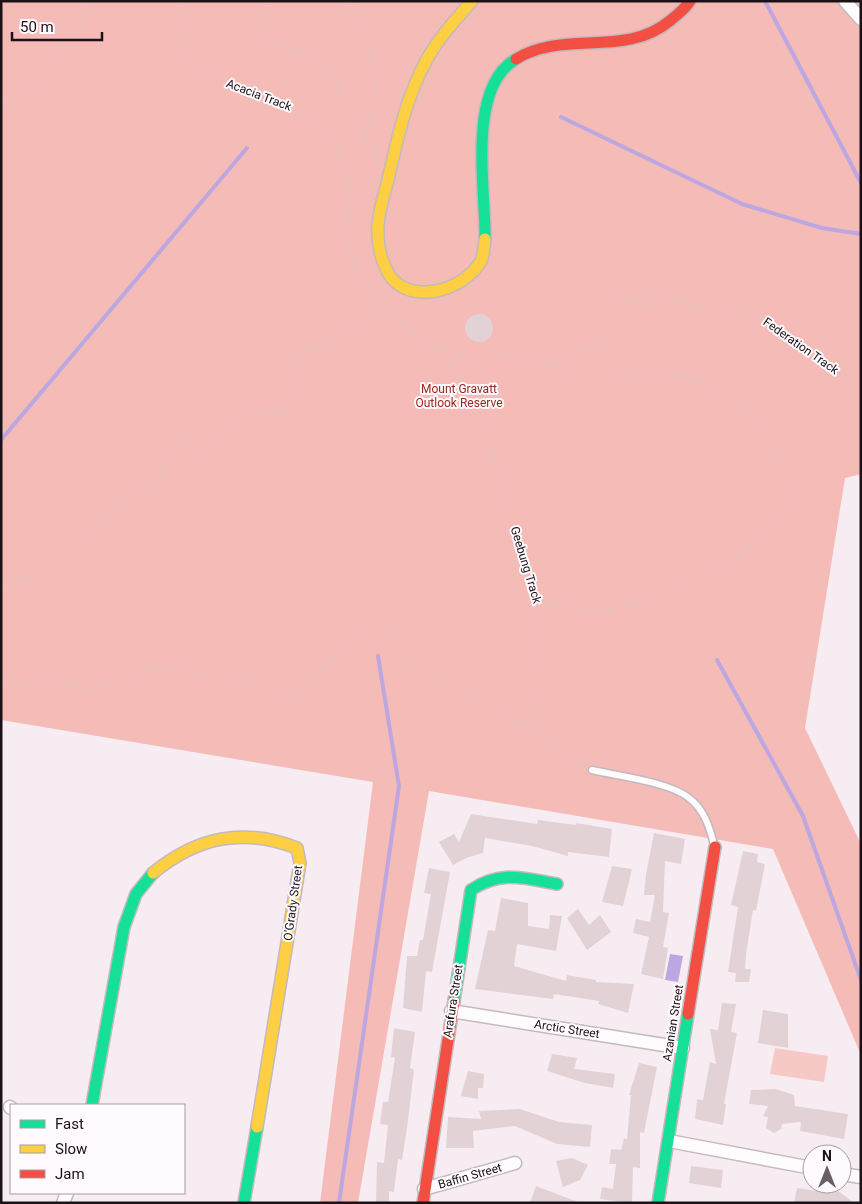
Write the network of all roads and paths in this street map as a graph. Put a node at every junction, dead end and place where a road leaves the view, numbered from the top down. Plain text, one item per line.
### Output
1 (85, 1) edge
2 (177, 1) edge
3 (263, 1) edge
4 (349, 1) edge
5 (472, 1) edge
6 (690, 1) edge
7 (844, 1) edge
8 (861, 19) edge
9 (1, 105) edge
10 (386, 312) junction
11 (398, 319) dead end
12 (548, 364) junction
13 (861, 393) edge
14 (1, 594) edge
15 (539, 602) junction
16 (1, 683) edge
17 (548, 739) junction
18 (592, 770) joint
19 (714, 847) joint
20 (557, 884) dead end
21 (451, 1011) junction
22 (683, 1048) junction
23 (92, 1104) edge
24 (669, 1141) junction
25 (515, 1163) dead end
26 (802, 1166) edge
27 (424, 1189) junction
28 (244, 1203) edge
29 (423, 1203) edge
30 (658, 1203) edge

1 - 9 path
2 - 10 path, Acacia Track
3 - 4 path
5 - 6 street
7 - 8 street
10 - 11 path, Acacia Track
10 - 14 path
12 - 13 path, Federation Track
12 - 15 path, Geebung Track
12 - 15 path
15 - 17 path, Geebung Track
16 - 17 path
17 - 18 path, Geebung Track
18 - 19 lane
19 - 22 street, Azanian Street
20 - 21 street, Arafura Street
21 - 22 street, Arctic Street
21 - 27 street, Arafura Street
22 - 24 street, Azanian Street
23 - 28 street, O'Grady Street
24 - 26 street
24 - 30 street, Azanian Street
25 - 27 street, Baffin Street
27 - 29 street, Arafura Street

